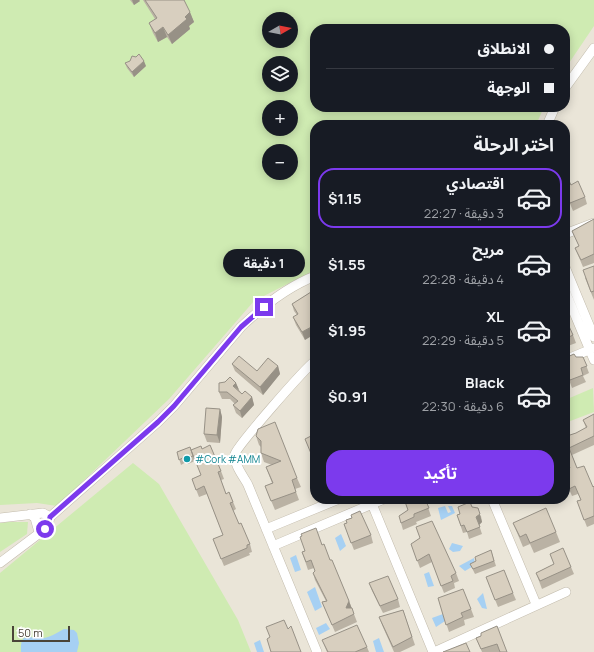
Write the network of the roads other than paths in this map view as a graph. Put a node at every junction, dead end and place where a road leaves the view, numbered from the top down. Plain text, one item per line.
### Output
1 (594, 48) edge
2 (570, 81) edge
3 (594, 223) edge
4 (570, 232) edge
5 (310, 279) edge
6 (570, 279) edge
7 (570, 302) edge
8 (594, 337) edge
9 (592, 349) edge
10 (570, 358) edge
11 (594, 360) edge
12 (310, 367) edge
13 (327, 504) edge
14 (367, 504) edge
15 (372, 504) edge
16 (494, 504) edge
17 (30, 514) junction
18 (50, 517) junction
19 (0, 518) edge
20 (266, 529) junction
21 (39, 532) junction
22 (273, 546) junction
23 (0, 563) edge
24 (566, 592) dead end
25 (536, 604) junction
26 (317, 652) edge
27 (434, 652) edge

1 - 2 street
3 - 4 street
5 - 18 street
6 - 8 street
7 - 9 street
9 - 10 street
9 - 11 street
12 - 20 street
13 - 20 street
14 - 22 street
15 - 27 street
16 - 25 street
17 - 18 street
17 - 19 street
17 - 21 street
18 - 21 street
20 - 22 street
21 - 23 street
22 - 26 street
24 - 25 street
25 - 27 street

